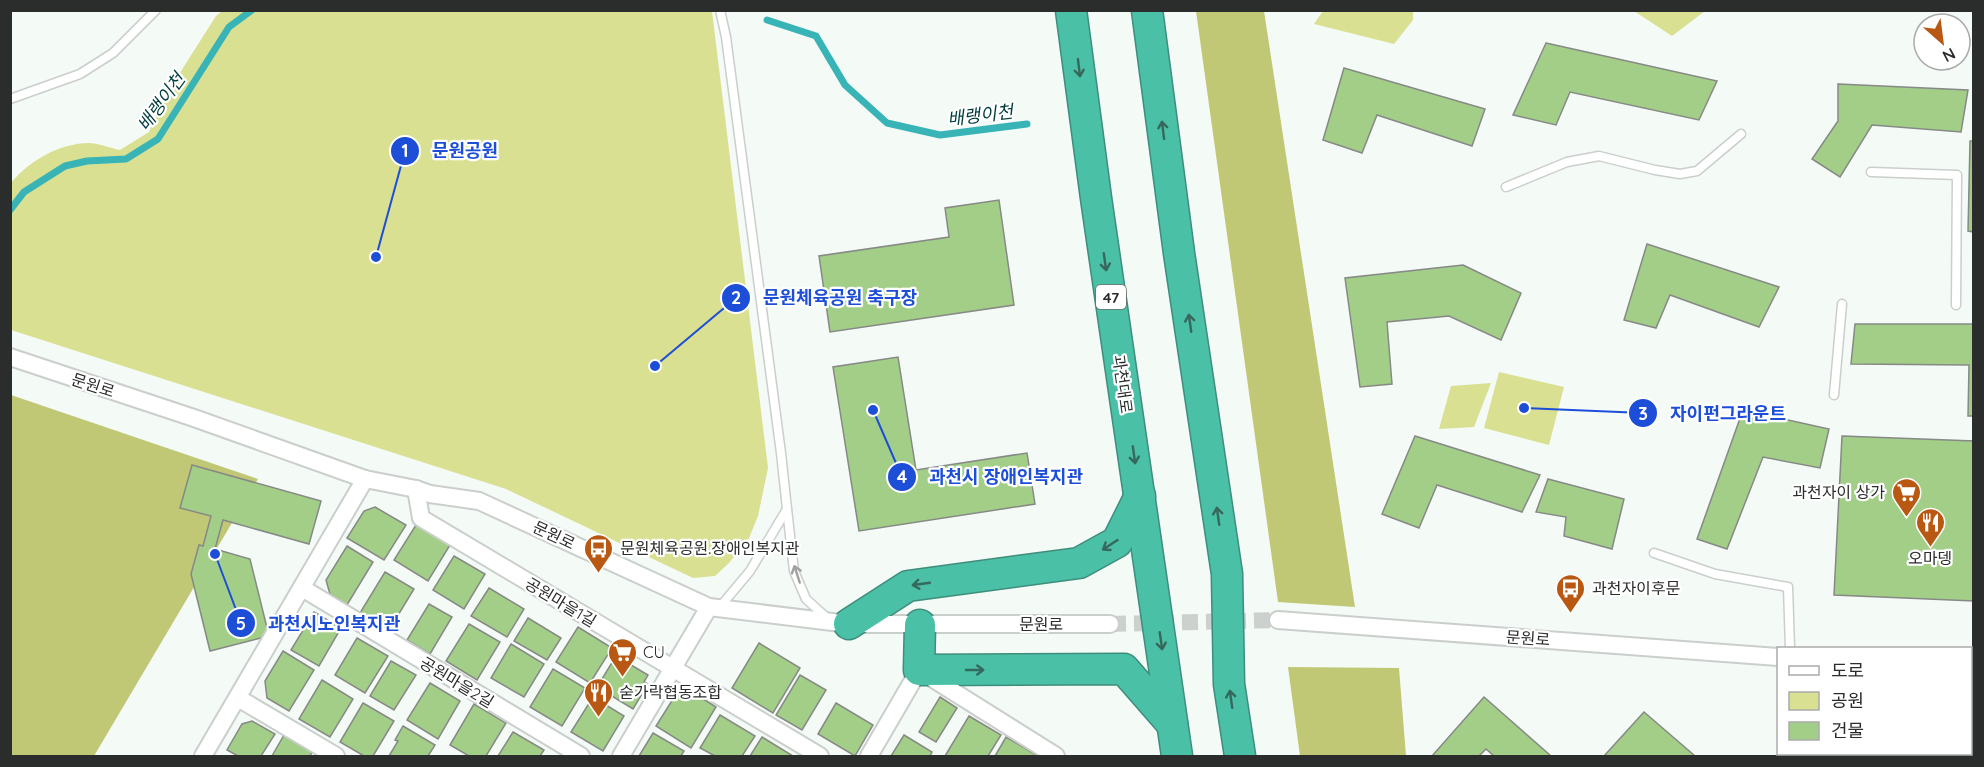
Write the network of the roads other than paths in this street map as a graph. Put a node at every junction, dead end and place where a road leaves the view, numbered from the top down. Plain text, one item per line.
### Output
1 (156, 10) edge
2 (720, 10) edge
3 (1071, 10) edge
4 (1147, 10) edge
5 (10, 99) edge
6 (1741, 134) dead end
7 (1871, 172) dead end
8 (1506, 187) dead end
9 (1842, 304) dead end
10 (1956, 306) dead end
11 (10, 357) edge
12 (1834, 395) dead end
13 (365, 480) junction
14 (416, 489) junction
15 (1140, 496) junction
16 (787, 509) junction
17 (1653, 553) dead end
18 (302, 588) junction
19 (714, 608) junction
20 (1278, 620) tunnel mouth
21 (839, 622) junction
22 (1110, 624) tunnel mouth
23 (920, 625) junction
24 (1790, 647) edge
25 (1777, 657) edge
26 (673, 669) junction
27 (919, 670) junction
28 (238, 698) junction
29 (1172, 724) junction
30 (203, 756) edge
31 (336, 756) edge
32 (581, 756) edge
33 (621, 756) edge
34 (820, 756) edge
35 (869, 756) edge
36 (1056, 756) edge
37 (1177, 756) edge
38 (1240, 756) edge

1 - 5 lane
2 - 16 lane
3 -> 15 highway, 과천대로 / 47
38 -> 4 highway
6 - 8 lane
7 - 10 lane
9 - 12 lane
11 - 13 street, 문원로
13 - 14 street, 문원로
13 - 18 street
14 - 19 street, 문원로
14 - 26 street, 공원마을1길
15 -> 21 highway
15 -> 29 highway, 과천대로 / 47
16 - 19 lane
21 -> 16 lane
17 - 24 lane
18 - 28 street
18 - 32 street, 공원마을2길
19 - 21 street, 문원로
19 - 26 street
20 - 25 street, 문원로
21 - 23 street, 문원로
22 - 23 street, 문원로
23 - 27 highway
26 - 33 street
26 - 34 street, 공원마을1길
27 -> 29 highway
27 - 35 street
27 - 36 street
28 - 30 street
28 - 31 street
29 - 37 highway, 과천대로 / 47

